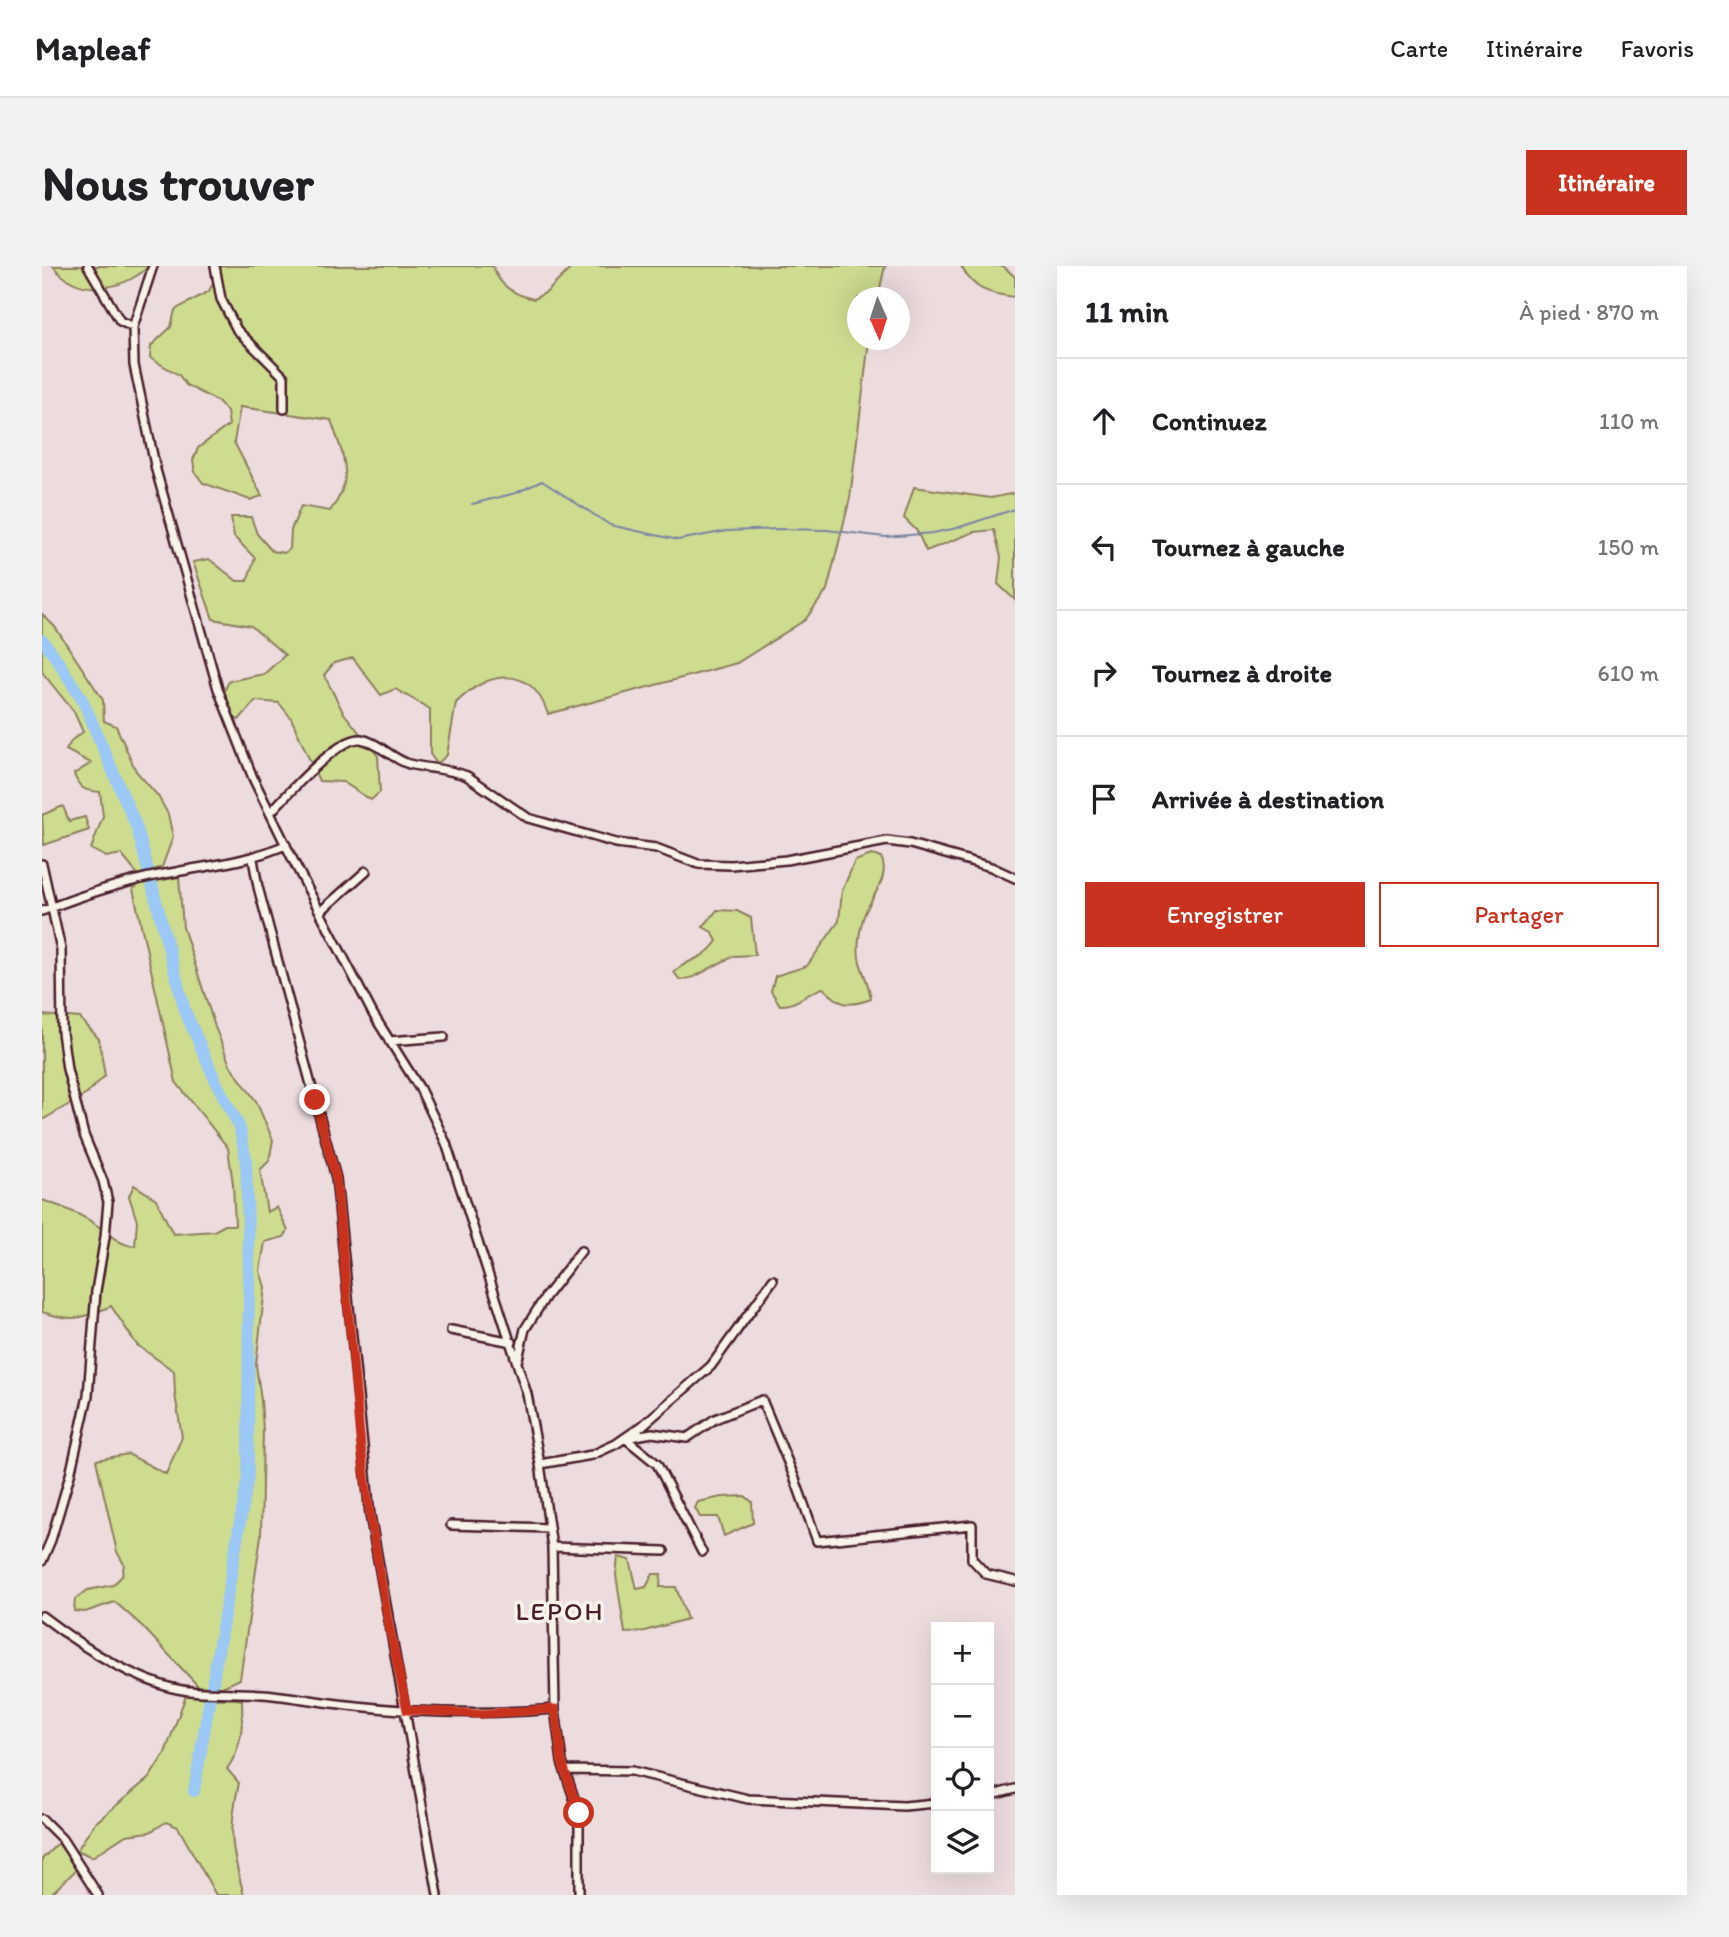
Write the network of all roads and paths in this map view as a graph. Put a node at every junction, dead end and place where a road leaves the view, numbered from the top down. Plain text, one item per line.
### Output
1 (88, 266) edge
2 (153, 266) edge
3 (215, 266) edge
4 (133, 327) junction
5 (284, 409) dead end
6 (270, 813) junction
7 (286, 845) junction
8 (253, 859) junction
9 (42, 863) edge
10 (366, 871) dead end
11 (1015, 878) edge
12 (52, 907) junction
13 (42, 911) edge
14 (321, 911) junction
15 (444, 1037) dead end
16 (389, 1041) junction
17 (581, 1251) dead end
18 (773, 1280) dead end
19 (450, 1331) dead end
20 (512, 1342) junction
21 (518, 1359) junction
22 (625, 1438) junction
23 (540, 1464) junction
24 (451, 1525) dead end
25 (550, 1528) junction
26 (552, 1547) junction
27 (664, 1551) dead end
28 (702, 1552) dead end
29 (42, 1561) edge
30 (1015, 1581) edge
31 (42, 1616) edge
32 (555, 1709) junction
33 (407, 1710) junction
34 (565, 1770) junction
35 (1015, 1790) edge
36 (994, 1795) edge
37 (931, 1803) edge
38 (42, 1819) edge
39 (98, 1895) edge
40 (438, 1895) edge
41 (579, 1895) edge

1 - 4 street
2 - 4 street
3 - 5 street
4 - 6 street
6 - 7 street
6 - 11 street
7 - 8 street
7 - 14 street
8 - 12 street
8 - 33 street
9 - 12 street
10 - 14 street
12 - 13 street
12 - 29 street
14 - 16 street
15 - 16 street
16 - 20 street
17 - 21 street
18 - 22 street
19 - 20 street
20 - 21 street
21 - 23 street
22 - 23 street
22 - 28 street
22 - 30 street
23 - 25 street
24 - 25 street
25 - 26 street
26 - 27 street
26 - 32 street
31 - 33 street
32 - 33 street
32 - 34 street
33 - 40 street
34 - 37 street
34 - 41 street
35 - 36 street
38 - 39 street

